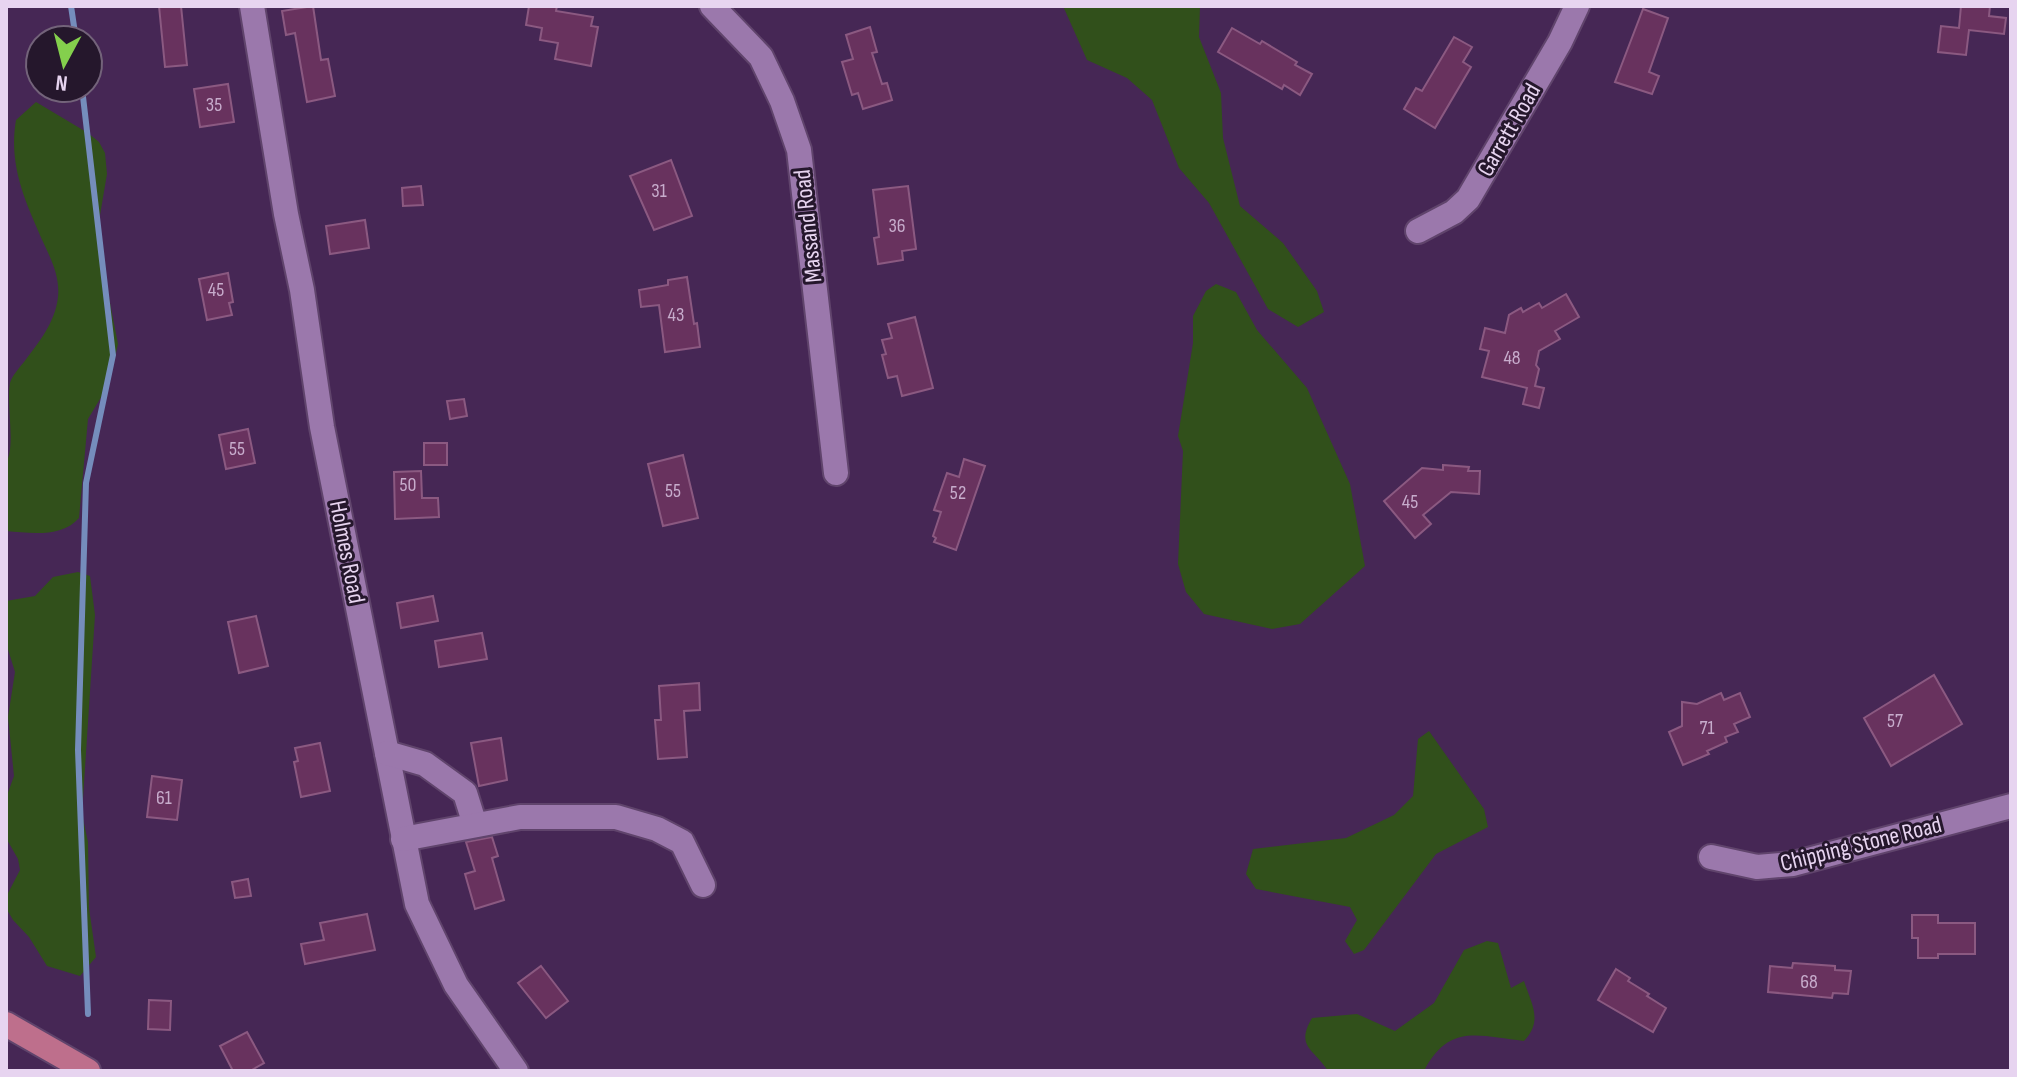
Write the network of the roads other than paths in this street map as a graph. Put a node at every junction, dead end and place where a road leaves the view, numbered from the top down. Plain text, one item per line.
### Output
1 (252, 6) edge
2 (712, 6) edge
3 (1577, 6) edge
4 (1418, 231) dead end
5 (836, 473) dead end
6 (387, 753) junction
7 (2011, 806) edge
8 (475, 825) junction
9 (403, 839) junction
10 (1711, 857) dead end
11 (703, 885) dead end
12 (6, 1024) edge
13 (88, 1071) edge
14 (516, 1071) edge

1 - 6 street, Holmes Road
2 - 5 street, Massand Road
3 - 4 street, Garrett Road
6 - 8 street
6 - 9 street, Holmes Road
7 - 10 street, Chipping Stone Road
8 - 9 street
8 - 11 street
9 - 14 street, Holmes Road
12 - 13 main road

